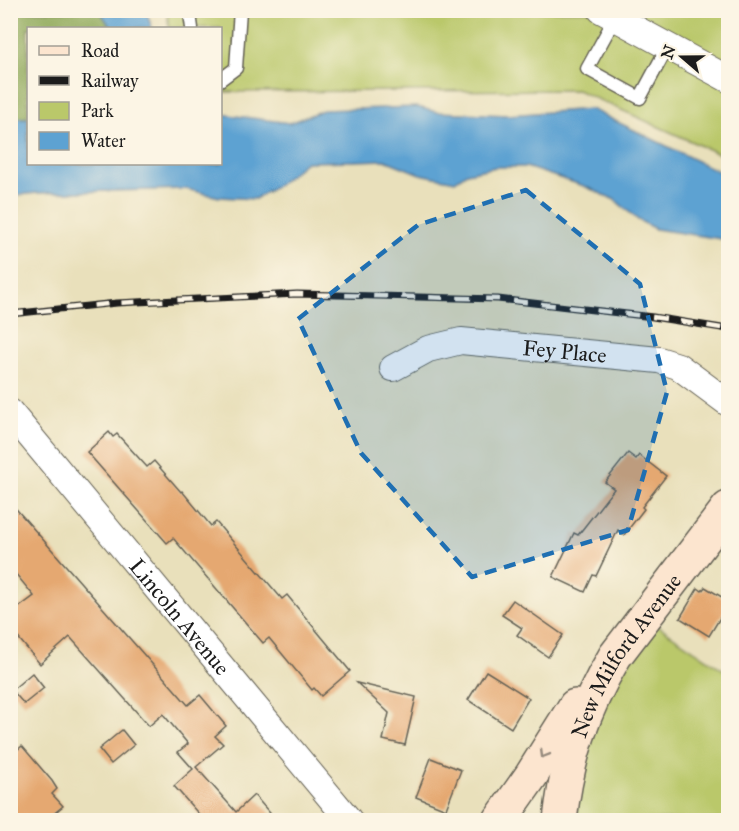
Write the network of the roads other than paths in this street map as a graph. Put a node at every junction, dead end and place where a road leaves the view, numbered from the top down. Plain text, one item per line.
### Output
1 (192, 10) edge
2 (240, 10) edge
3 (608, 14) edge
4 (192, 27) edge
5 (668, 46) junction
6 (222, 78) edge
7 (729, 79) edge
8 (393, 368) dead end
9 (729, 403) edge
10 (10, 412) edge
11 (727, 513) edge
12 (615, 656) junction
13 (350, 820) edge
14 (500, 820) edge
15 (560, 820) edge

1 - 4 lane
2 - 6 lane
3 - 5 street
3 - 5 lane
5 - 7 street
8 - 9 street, Fey Place
10 - 13 street, Lincoln Avenue
11 - 12 main road, New Milford Avenue
12 -> 14 main road
12 - 15 main road, New Milford Avenue

